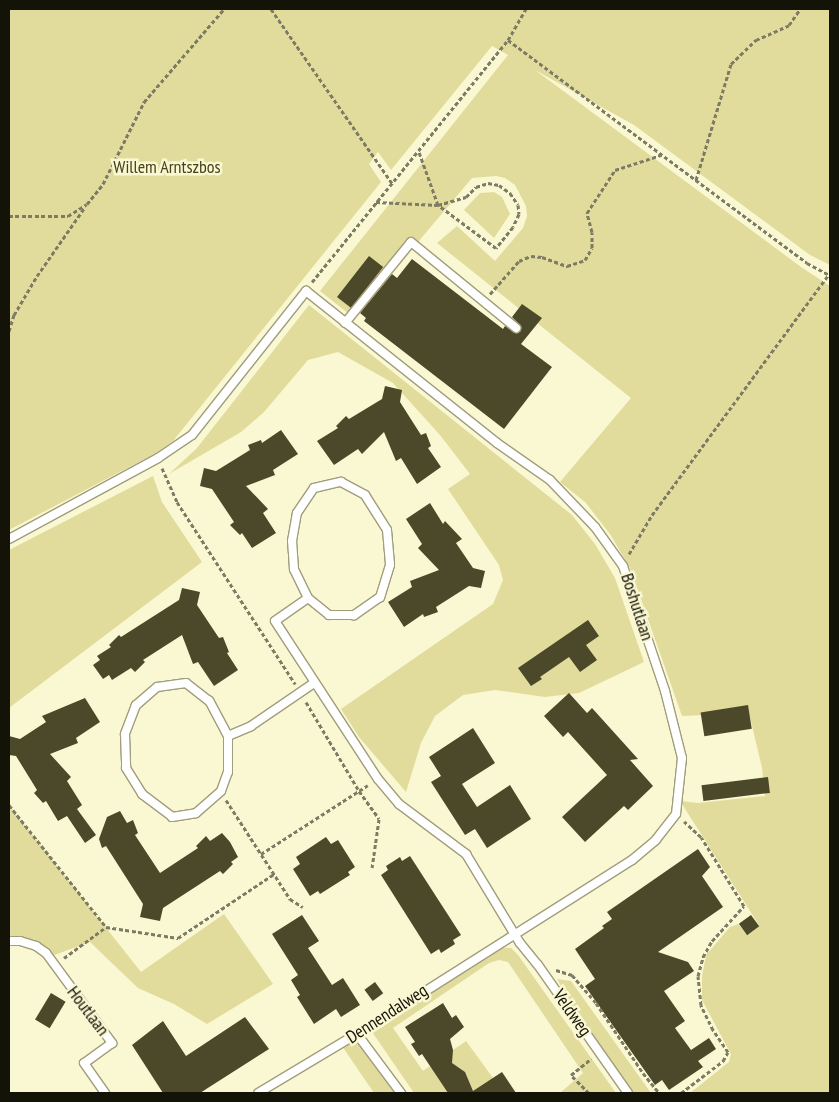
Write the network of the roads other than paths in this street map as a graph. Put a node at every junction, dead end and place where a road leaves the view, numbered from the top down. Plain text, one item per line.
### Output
1 (345, 323) junction
2 (516, 328) dead end
3 (9, 539) edge
4 (308, 598) junction
5 (314, 682) junction
6 (228, 736) junction
7 (516, 934) junction
8 (9, 941) edge
9 (357, 1034) junction
10 (106, 1093) edge
11 (258, 1093) edge
12 (401, 1093) edge
13 (628, 1093) edge

1 - 2 lane
1 - 3 lane, Boshutlaan
1 - 7 lane, Boshutlaan
4 - 4 lane
4 - 5 lane, Veldweg
5 - 6 lane
5 - 7 lane, Veldweg
6 - 6 lane
7 - 9 lane, Dennendalweg
7 - 13 lane, Veldweg
8 - 10 lane, Houtlaan
9 - 11 lane, Dennendalweg
9 - 12 lane

